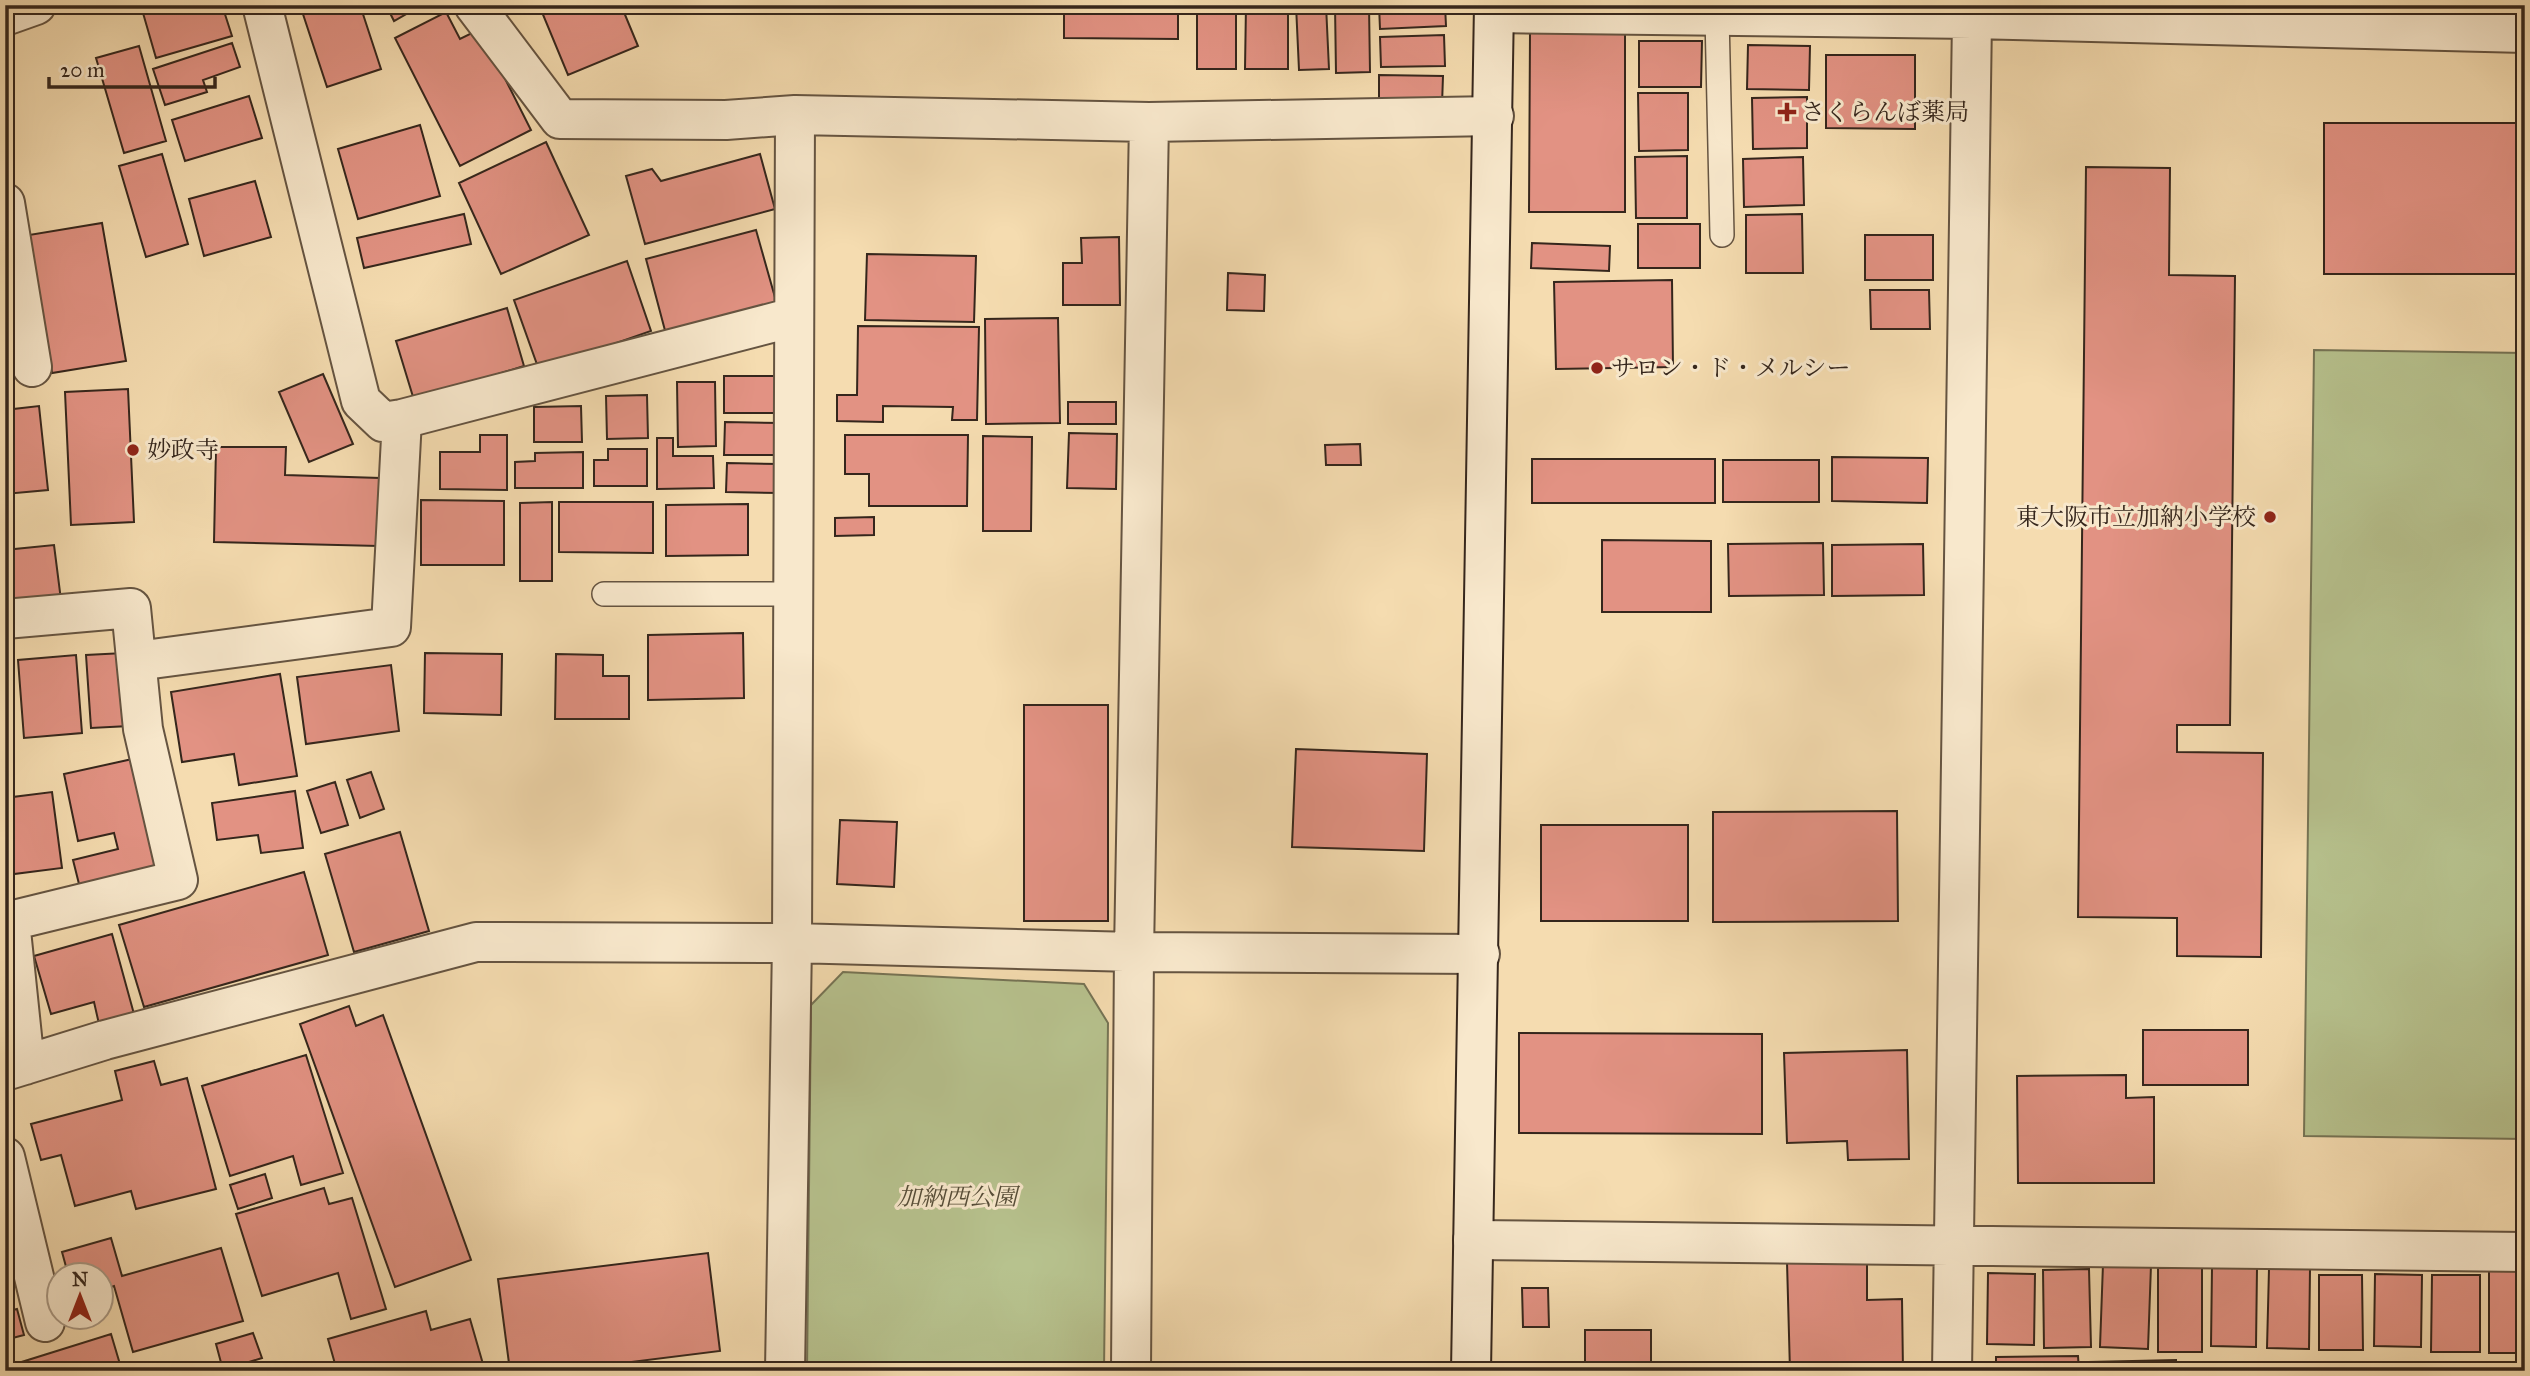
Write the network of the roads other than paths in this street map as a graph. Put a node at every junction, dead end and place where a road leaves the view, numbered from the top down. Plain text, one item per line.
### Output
1 (36, 5) edge
2 (262, 5) edge
3 (474, 5) edge
4 (1494, 9) edge
5 (5, 16) edge
6 (1717, 16) junction
7 (1972, 19) junction
8 (2525, 33) edge
9 (794, 115) junction
10 (1494, 117) junction
11 (1149, 122) junction
12 (5, 203) edge
13 (1722, 234) dead end
14 (794, 317) junction
15 (32, 367) dead end
16 (402, 419) junction
17 (604, 594) dead end
18 (793, 594) junction
19 (5, 619) edge
20 (137, 661) junction
21 (792, 943) junction
22 (1134, 952) junction
23 (1480, 954) junction
24 (15, 1068) edge
25 (5, 1157) edge
26 (1473, 1240) junction
27 (1954, 1245) junction
28 (2525, 1252) edge
29 (45, 1322) dead end
30 (785, 1371) edge
31 (1131, 1371) edge
32 (1472, 1371) edge
33 (1952, 1371) edge

1 - 5 street
2 - 16 street
3 - 9 street
4 - 6 street
4 - 10 street
6 - 7 street
6 - 13 lane
7 - 8 street
7 - 27 street
9 - 11 street
9 - 14 street
10 - 11 street
10 - 23 street
11 - 22 street
12 - 15 street
14 - 16 street
14 - 18 street
16 - 20 street
17 - 18 lane
18 - 21 street
19 - 20 street
20 - 24 street
21 - 22 street
21 - 24 street
21 - 30 street
22 - 23 street
22 - 31 street
23 - 26 street
25 - 29 street
26 - 27 street
26 - 32 street
27 - 28 street
27 - 33 street

